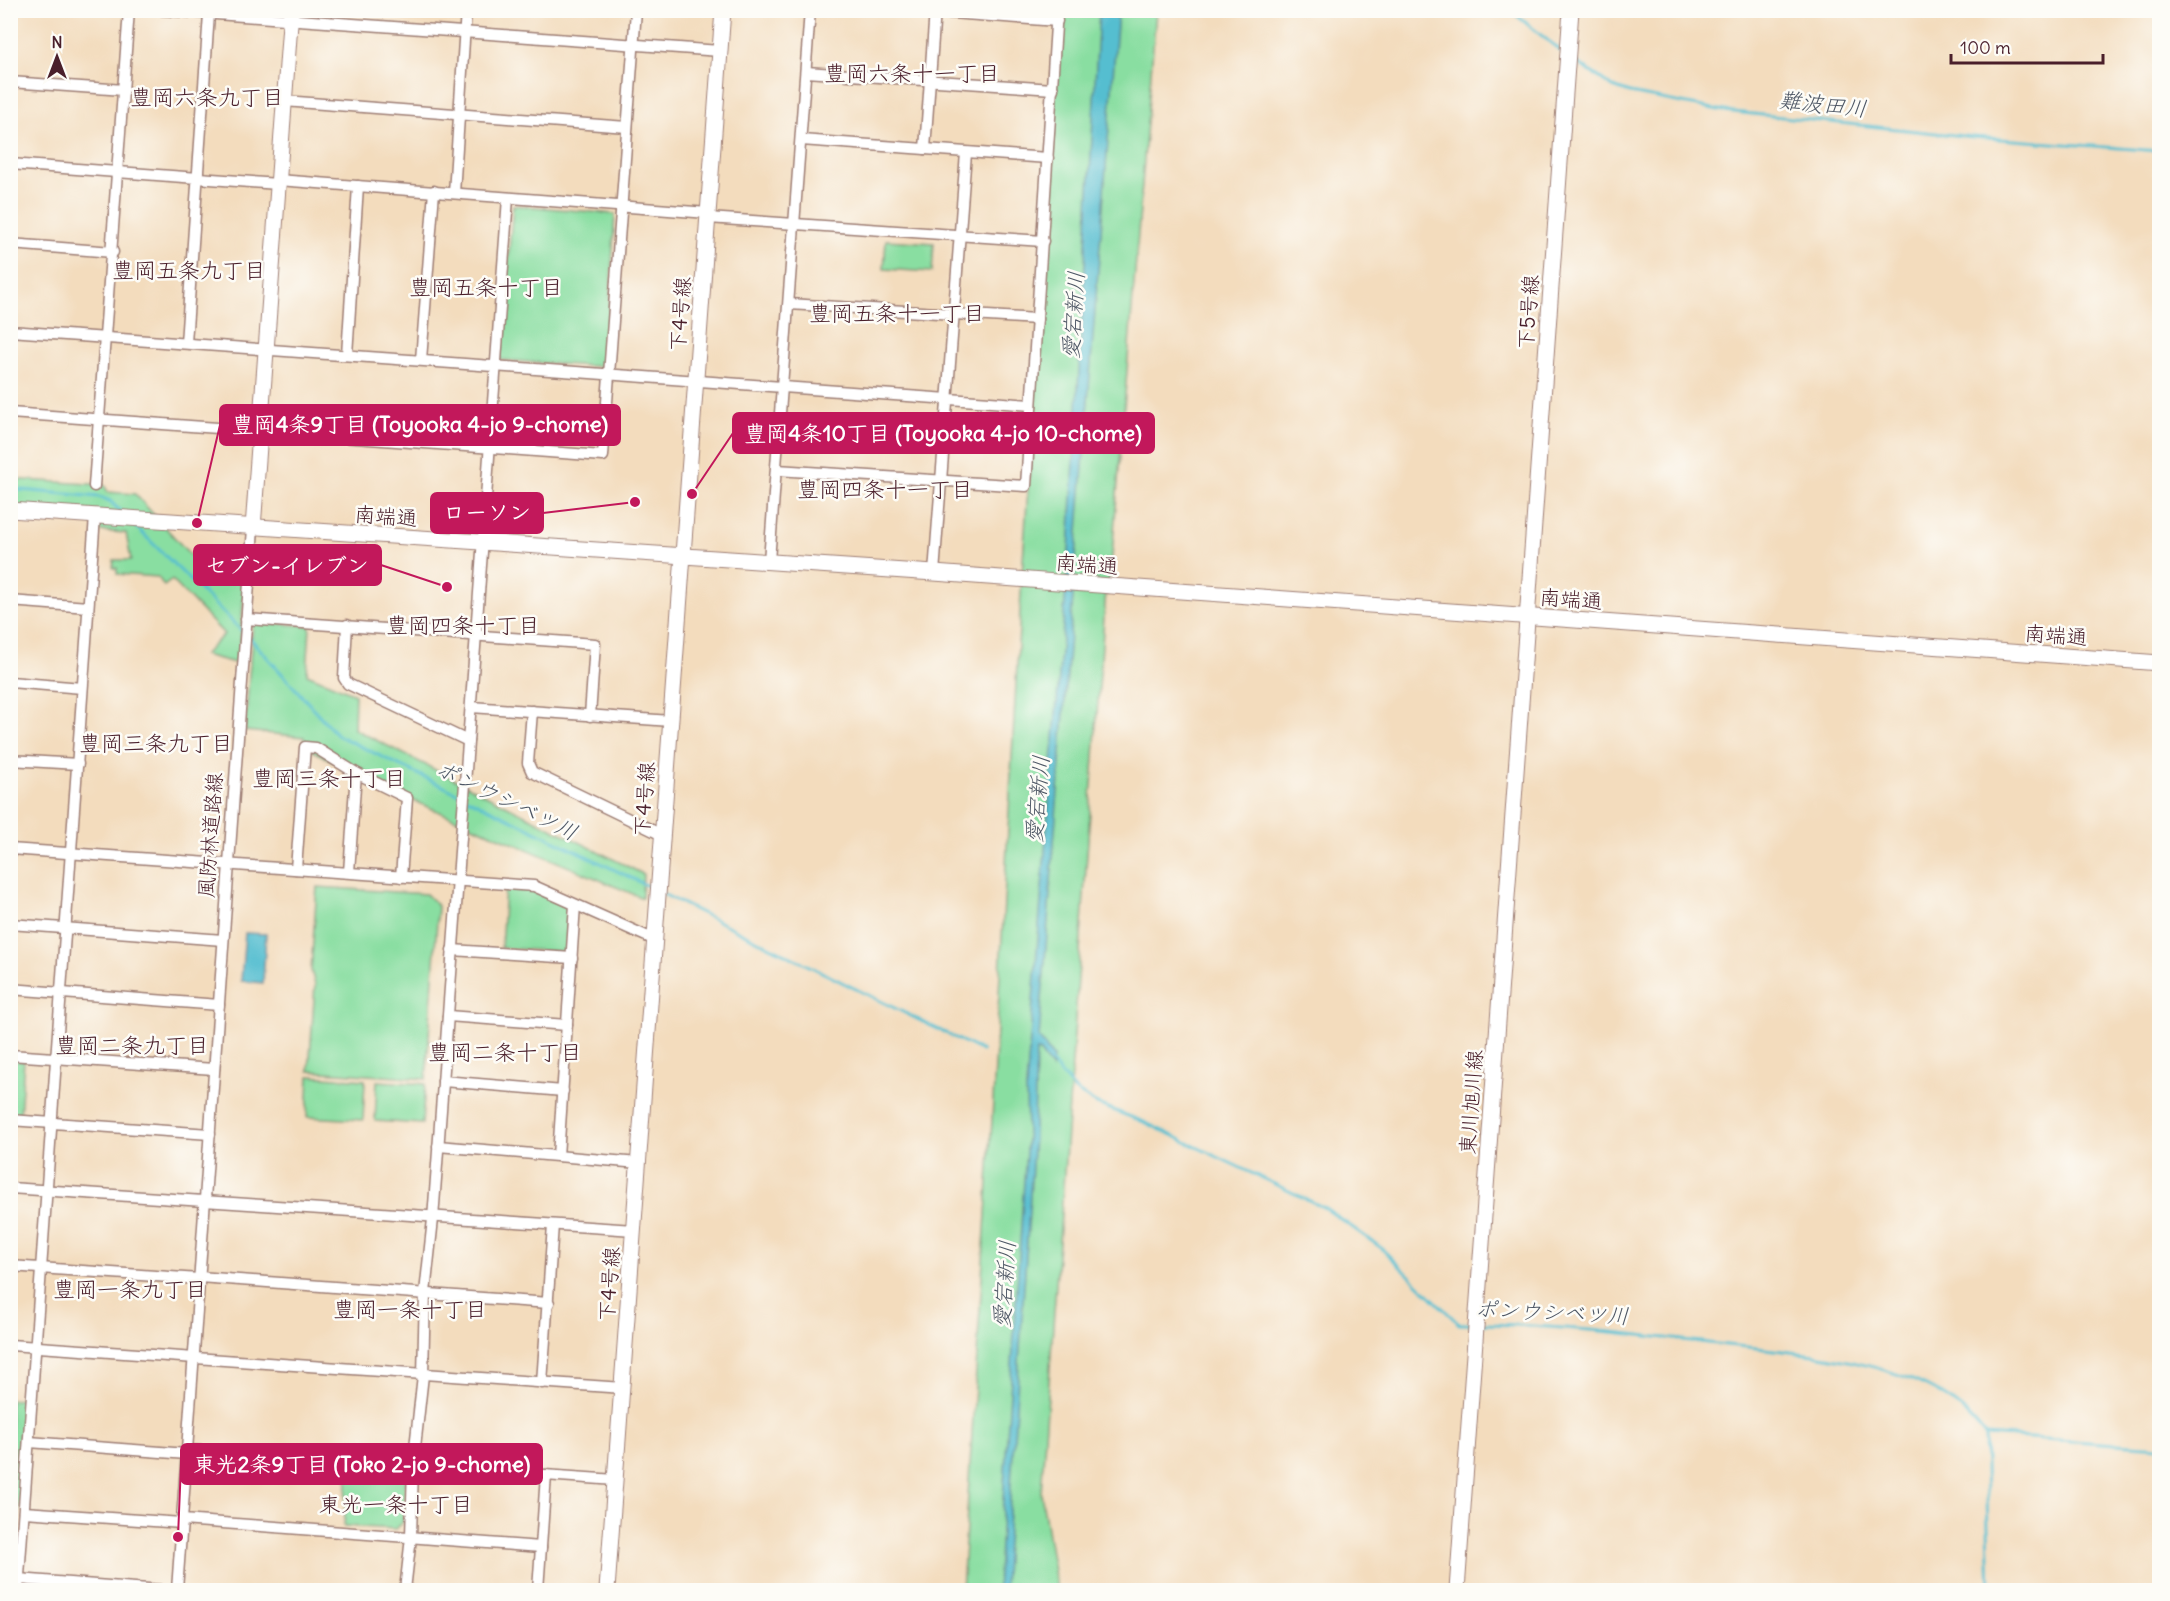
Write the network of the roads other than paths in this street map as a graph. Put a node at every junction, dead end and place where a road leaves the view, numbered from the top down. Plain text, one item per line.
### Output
1 (129, 10) edge
2 (162, 10) edge
3 (466, 10) edge
4 (636, 10) edge
5 (723, 10) edge
6 (810, 10) edge
7 (910, 10) edge
8 (1571, 10) edge
9 (935, 11) edge
10 (209, 14) junction
11 (290, 15) edge
12 (1057, 16) edge
13 (465, 33) junction
14 (633, 45) junction
15 (720, 51) junction
16 (806, 72) junction
17 (930, 81) junction
18 (10, 82) edge
19 (1053, 89) junction
20 (124, 90) junction
21 (284, 101) junction
22 (459, 115) junction
23 (627, 127) junction
24 (801, 140) junction
25 (925, 148) junction
26 (966, 153) junction
27 (1048, 158) junction
28 (10, 164) edge
29 (119, 172) junction
30 (198, 178) junction
31 (278, 182) junction
32 (358, 186) junction
33 (434, 191) junction
34 (454, 193) junction
35 (508, 198) junction
36 (621, 205) junction
37 (708, 215) junction
38 (794, 224) junction
39 (959, 236) junction
40 (1042, 241) junction
41 (10, 244) edge
42 (113, 252) junction
43 (789, 304) junction
44 (954, 316) junction
45 (1037, 319) junction
46 (10, 330) edge
47 (107, 338) junction
48 (186, 343) junction
49 (266, 349) junction
50 (347, 355) junction
51 (421, 360) junction
52 (495, 365) junction
53 (609, 374) junction
54 (696, 380) junction
55 (782, 388) junction
56 (948, 400) junction
57 (1031, 405) junction
58 (10, 413) edge
59 (101, 420) junction
60 (260, 431) junction
61 (489, 448) junction
62 (777, 470) junction
63 (941, 482) junction
64 (94, 486) dead end
65 (10, 510) edge
66 (95, 516) junction
67 (253, 528) junction
68 (483, 543) junction
69 (682, 556) junction
70 (769, 561) junction
71 (934, 573) junction
72 (10, 601) edge
73 (88, 607) junction
74 (1527, 617) junction
75 (246, 621) junction
76 (347, 625) junction
77 (475, 636) junction
78 (2160, 663) edge
79 (10, 682) edge
80 (82, 688) junction
81 (471, 707) junction
82 (532, 711) junction
83 (590, 716) junction
84 (671, 721) junction
85 (468, 741) junction
86 (10, 760) edge
87 (78, 764) junction
88 (356, 773) junction
89 (662, 835) junction
90 (10, 849) edge
91 (72, 853) junction
92 (229, 864) junction
93 (296, 869) junction
94 (349, 872) junction
95 (401, 877) junction
96 (458, 880) junction
97 (575, 905) junction
98 (10, 924) edge
99 (66, 928) junction
100 (223, 940) junction
101 (655, 940) junction
102 (452, 950) junction
103 (572, 958) junction
104 (10, 989) edge
105 (61, 993) junction
106 (219, 1005) junction
107 (448, 1016) junction
108 (567, 1025) junction
109 (10, 1055) edge
110 (57, 1058) junction
111 (214, 1070) junction
112 (443, 1081) junction
113 (563, 1091) junction
114 (10, 1120) edge
115 (52, 1123) junction
116 (210, 1134) junction
117 (438, 1146) junction
118 (558, 1156) junction
119 (639, 1163) junction
120 (10, 1188) edge
121 (46, 1191) junction
122 (205, 1202) junction
123 (434, 1219) junction
124 (553, 1225) junction
125 (634, 1230) junction
126 (10, 1266) edge
127 (41, 1268) junction
128 (199, 1278) junction
129 (425, 1293) junction
130 (549, 1303) junction
131 (10, 1345) edge
132 (35, 1347) junction
133 (194, 1358) junction
134 (423, 1375) junction
135 (542, 1383) junction
136 (623, 1388) junction
137 (29, 1442) junction
138 (187, 1452) junction
139 (412, 1466) junction
140 (546, 1475) junction
141 (616, 1480) junction
142 (24, 1512) junction
143 (182, 1521) junction
144 (411, 1536) junction
145 (541, 1547) junction
146 (18, 1579) junction
147 (18, 1590) edge
148 (161, 1590) edge
149 (177, 1590) edge
150 (405, 1590) edge
151 (538, 1590) edge
152 (607, 1590) edge
153 (1457, 1590) edge

1 - 20 street
2 - 10 street
3 - 13 street
4 - 14 street
5 - 15 street, 下4号線
6 - 16 street
7 - 9 street
8 - 74 street, 下5号線
9 - 12 street
9 - 17 street
10 - 11 street
10 - 30 street
11 - 13 street
11 - 21 street, 風防林道路線
12 - 19 street
13 - 14 street
13 - 22 street
14 - 15 street
14 - 23 street
15 - 37 street, 下4号線
16 - 17 street
16 - 24 street
17 - 19 street
17 - 25 street
18 - 20 street
19 - 27 street
20 - 29 street
21 - 22 street
21 - 31 street, 風防林道路線
22 - 23 street
22 - 34 street
23 - 36 street
24 - 25 street
24 - 38 street
25 - 26 street
26 - 27 street
26 - 39 street
27 - 40 street
28 - 29 street
29 - 30 street
29 - 42 street
30 - 31 street
30 - 48 street
31 - 32 street
31 - 49 street, 風防林道路線
32 - 33 street
32 - 50 street
33 - 34 street
33 - 51 street
34 - 35 street
35 - 36 street
35 - 52 street
36 - 37 street
36 - 53 street
37 - 38 street
37 - 54 street, 下4号線
38 - 39 street
38 - 43 street
39 - 40 street
39 - 44 street
40 - 45 street
41 - 42 street
42 - 47 street
43 - 44 street
43 - 55 street
44 - 45 street
44 - 56 street
45 - 57 street
46 - 47 street
47 - 48 street
47 - 59 street
48 - 49 street
49 - 50 street
49 - 60 street, 風防林道路線
50 - 51 street
51 - 52 street
52 - 53 street
52 - 61 street
53 - 54 street
53 - 61 street
54 - 55 street
54 - 69 street, 下4号線
55 - 56 street
55 - 62 street
56 - 57 street
56 - 63 street
57 - 63 street
58 - 59 street
59 - 60 street
59 - 64 street
60 - 61 street
60 - 67 street, 風防林道路線
61 - 68 street
62 - 63 street
62 - 70 street
63 - 71 street
65 - 66 street, 南端通
66 - 67 street, 南端通
66 - 73 street
67 - 68 street, 南端通
67 - 75 street, 風防林道路線
68 - 69 street, 南端通
68 - 77 street
69 - 70 street, 南端通
69 - 84 street, 下4号線
70 - 71 street, 南端通
71 - 74 street, 南端通
72 - 73 street
73 - 80 street
74 - 78 street, 南端通
74 - 153 street, 東川旭川線
75 - 76 street
75 - 92 street, 風防林道路線
76 - 77 street
76 - 85 street
77 - 81 street
77 - 83 street
79 - 80 street
80 - 87 street
81 - 82 street
81 - 85 street
82 - 83 street
82 - 89 street
83 - 84 street
84 - 89 street, 下4号線
85 - 96 street
86 - 87 street
87 - 91 street
88 - 93 street
88 - 94 street
88 - 95 street
89 - 101 street, 下4号線
90 - 91 street
91 - 92 street
91 - 99 street
92 - 93 street
92 - 100 street, 風防林道路線
93 - 94 street
94 - 95 street
95 - 96 street
96 - 97 street
96 - 102 street
97 - 101 street
97 - 103 street
98 - 99 street
99 - 100 street
99 - 105 street
100 - 106 street, 風防林道路線
101 - 119 street, 下4号線
102 - 103 street
102 - 107 street
103 - 108 street
104 - 105 street
105 - 106 street
105 - 110 street
106 - 111 street, 風防林道路線
107 - 108 street
107 - 112 street
108 - 113 street
109 - 110 street
110 - 111 street
110 - 115 street
111 - 116 street, 風防林道路線
112 - 113 street
112 - 117 street
113 - 118 street
114 - 115 street
115 - 116 street
115 - 121 street
116 - 122 street, 風防林道路線
117 - 118 street
117 - 123 street
118 - 119 street
119 - 125 street, 下4号線
120 - 121 street
121 - 122 street
121 - 127 street
122 - 123 street
122 - 128 street, 風防林道路線
123 - 124 street
123 - 129 street
124 - 125 street
124 - 130 street
125 - 136 street, 下4号線
126 - 127 street
127 - 128 street
127 - 132 street
128 - 129 street
128 - 133 street, 風防林道路線
129 - 130 street
129 - 134 street
130 - 135 street
131 - 132 street
132 - 133 street
132 - 137 street
133 - 134 street
133 - 138 street, 風防林道路線
134 - 135 street
134 - 139 street
135 - 136 street
136 - 141 street, 下4号線
137 - 138 street
137 - 142 street
138 - 139 street
138 - 143 street, 風防林道路線
139 - 140 street
139 - 144 street
140 - 141 street
140 - 145 street
141 - 152 street, 下4号線
142 - 143 street
142 - 146 street
143 - 144 street
143 - 149 street, 風防林道路線
144 - 145 street
144 - 150 street
145 - 151 street
146 - 147 street
146 - 148 street

